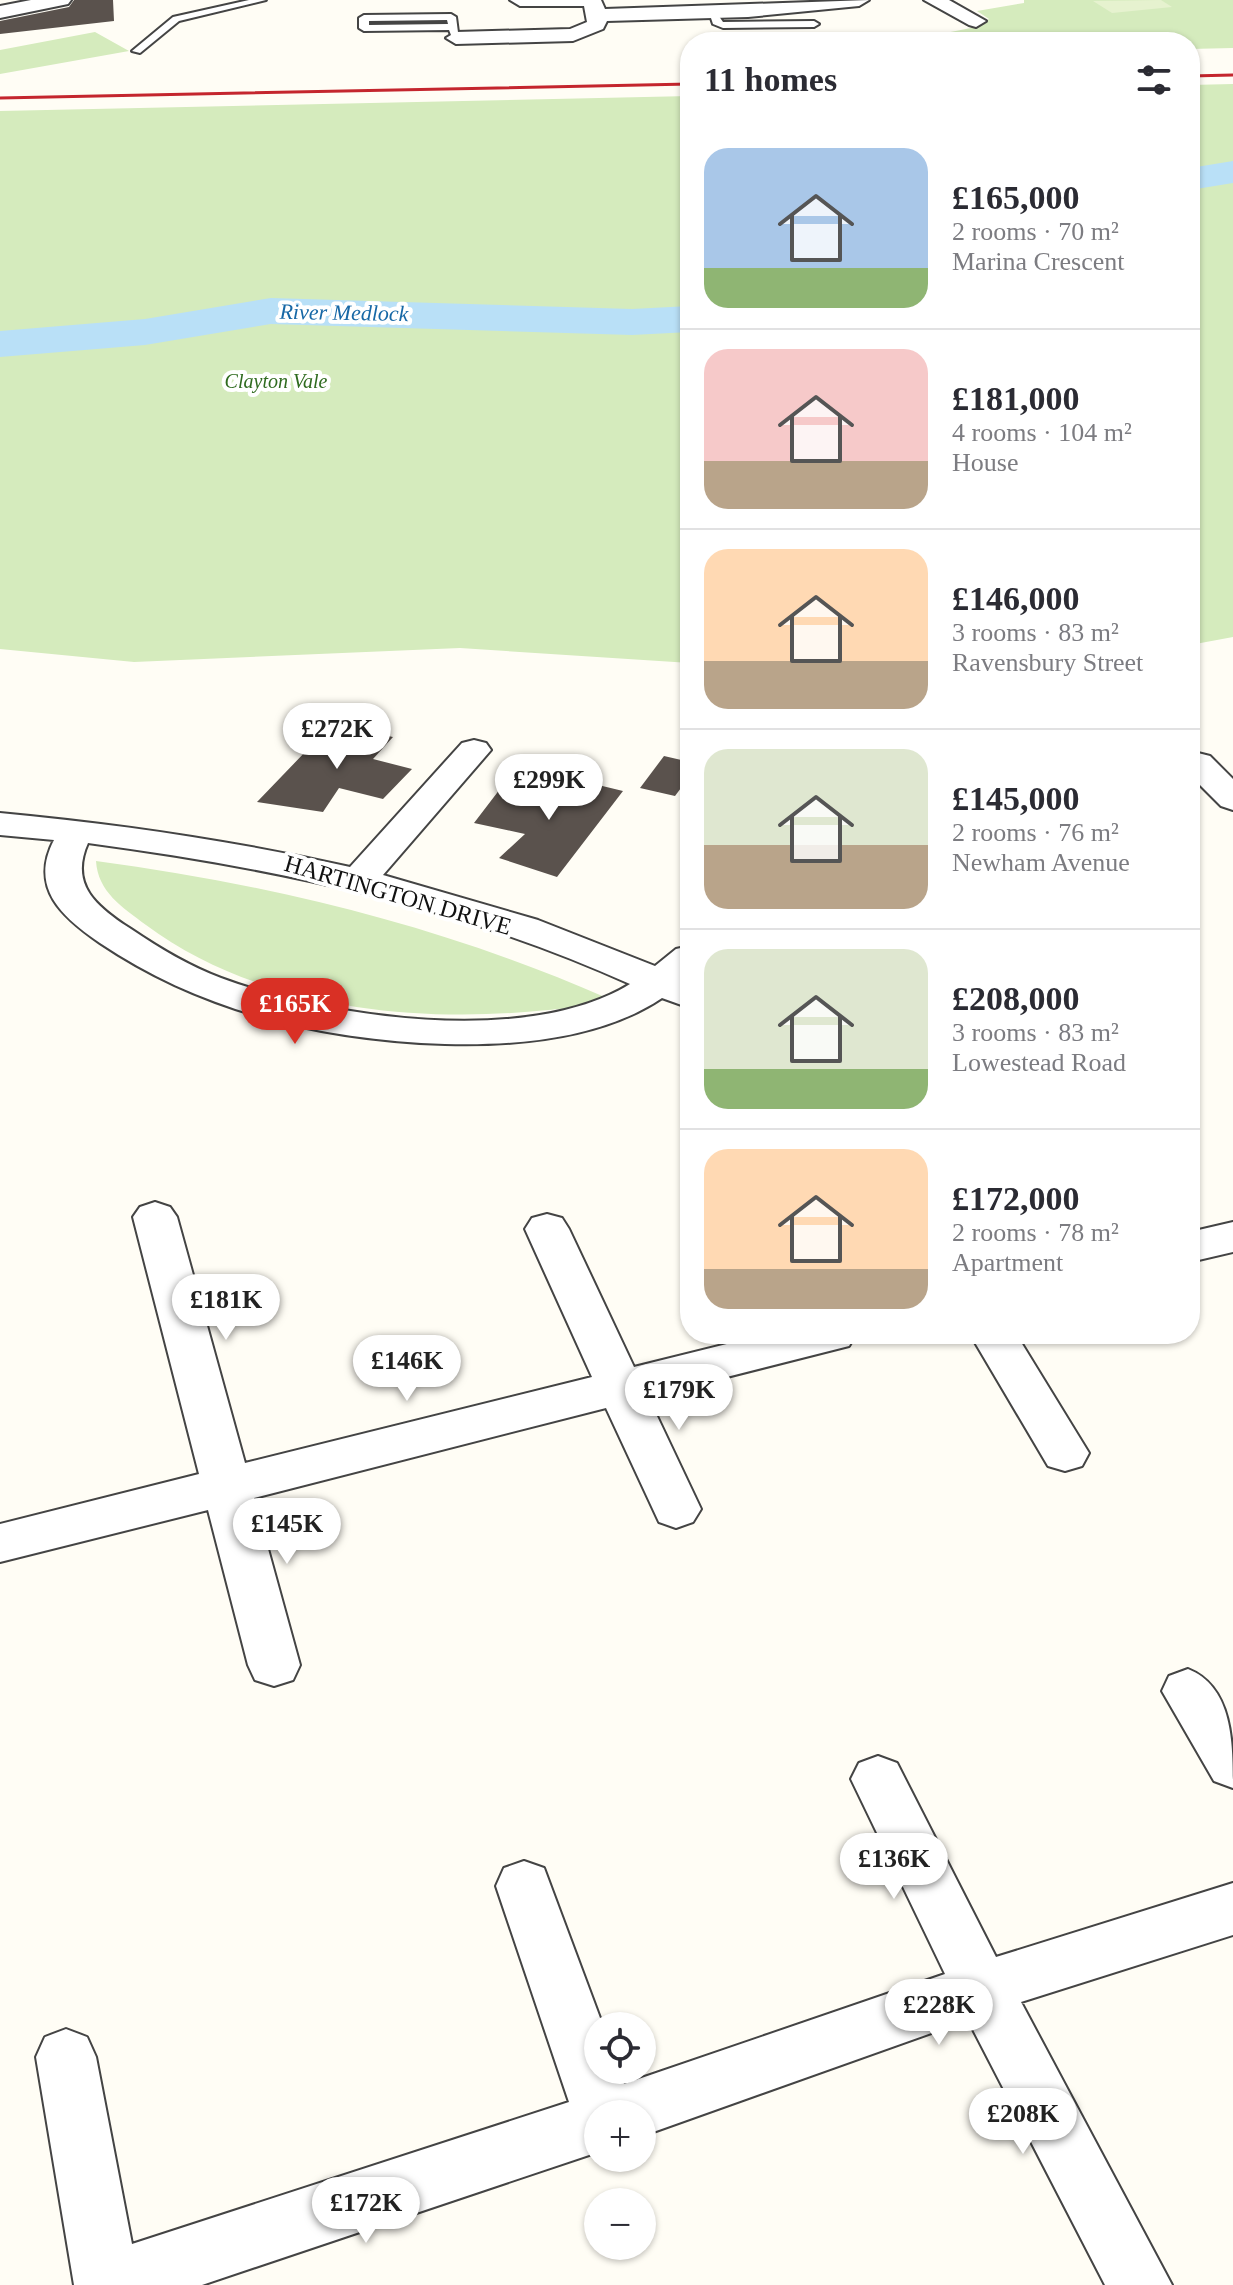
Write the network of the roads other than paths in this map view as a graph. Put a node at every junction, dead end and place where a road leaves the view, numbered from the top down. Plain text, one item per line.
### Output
1 (61, 0) edge
2 (261, 0) edge
3 (520, 0) edge
4 (859, 0) edge
5 (934, 0) edge
6 (593, 5) edge
7 (745, 6) edge
8 (0, 12) edge
9 (714, 12) junction
10 (976, 21) dead end
11 (814, 24) dead end
12 (454, 32) junction
13 (137, 51) dead end
14 (474, 750) dead end
15 (1233, 756) edge
16 (1200, 763) edge
17 (1200, 769) edge
18 (1233, 799) edge
19 (0, 824) edge
20 (77, 830) junction
21 (359, 879) junction
22 (675, 989) edge
23 (155, 1217) dead end
24 (547, 1229) dead end
25 (1233, 1237) edge
26 (1200, 1245) edge
27 (791, 1344) edge
28 (999, 1344) edge
29 (617, 1386) junction
30 (1065, 1453) dead end
31 (228, 1485) junction
32 (676, 1509) dead end
33 (0, 1543) edge
34 (274, 1665) dead end
35 (1188, 1691) dead end
36 (1233, 1765) edge
37 (878, 1779) dead end
38 (524, 1886) dead end
39 (1233, 1909) edge
40 (982, 1988) junction
41 (66, 2057) dead end
42 (599, 2100) edge
43 (656, 2102) edge
44 (584, 2127) edge
45 (107, 2285) edge
46 (1140, 2285) edge

1 - 8 street
2 - 13 lane
3 - 6 street
4 - 7 street
5 - 10 street
6 - 9 street
6 - 12 street
7 - 9 street
9 - 11 lane
12 - 12 lane
14 - 21 street
15 - 16 street
17 - 18 street
19 - 20 street, HARTINGTON DRIVE
20 - 21 street, HARTINGTON DRIVE
20 - 22 street
21 - 22 street, HARTINGTON DRIVE
23 - 31 street
24 - 29 street
25 - 26 street
27 - 29 street
28 - 30 street
29 - 31 street
29 - 32 street
31 - 33 street
31 - 34 street
35 - 36 street
37 - 40 street
38 - 42 street
39 - 40 street
40 - 43 street
40 - 46 street
41 - 45 street
44 - 45 street

